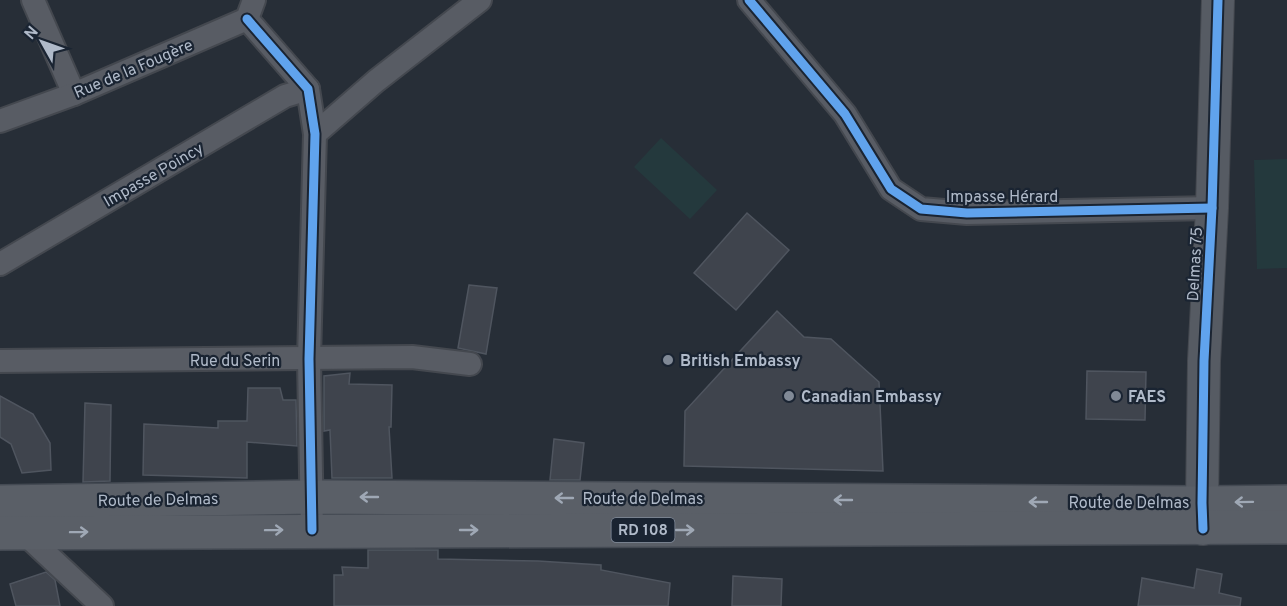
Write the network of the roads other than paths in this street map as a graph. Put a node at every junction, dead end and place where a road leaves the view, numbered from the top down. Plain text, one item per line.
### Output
1 (33, 0) edge
2 (480, 0) edge
3 (749, 0) edge
4 (1218, 0) edge
5 (250, 9) edge
6 (308, 89) junction
7 (74, 94) junction
8 (0, 121) edge
9 (315, 134) junction
10 (1212, 208) junction
11 (0, 264) edge
12 (309, 359) junction
13 (0, 361) edge
14 (470, 364) dead end
15 (311, 497) junction
16 (0, 502) edge
17 (1287, 502) edge
18 (1202, 516) junction
19 (1287, 527) edge
20 (312, 530) junction
21 (12, 533) edge
22 (102, 606) edge

1 - 7 street
2 - 9 street
3 - 10 street, Impasse Hérard
4 - 10 street, Delmas 75
5 - 6 street
5 - 7 street, Rue de la Fougère
6 - 9 street
6 - 11 street, Impasse Poincy
7 - 8 street, Rue de la Fougère
9 - 12 street
10 - 18 street, Delmas 75
12 - 13 street, Rue du Serin
12 - 14 street, Rue du Serin
12 - 15 street
15 - 16 main road, Route de Delmas / RD 108
18 -> 15 main road, Route de Delmas / RD 108
15 - 20 street
17 -> 18 main road, Route de Delmas / RD 108
18 - 19 main road, Route de Delmas / RD 108
20 -> 18 main road, Route de Delmas / RD 108
21 -> 20 main road, Route de Delmas / RD 108
21 - 22 street

